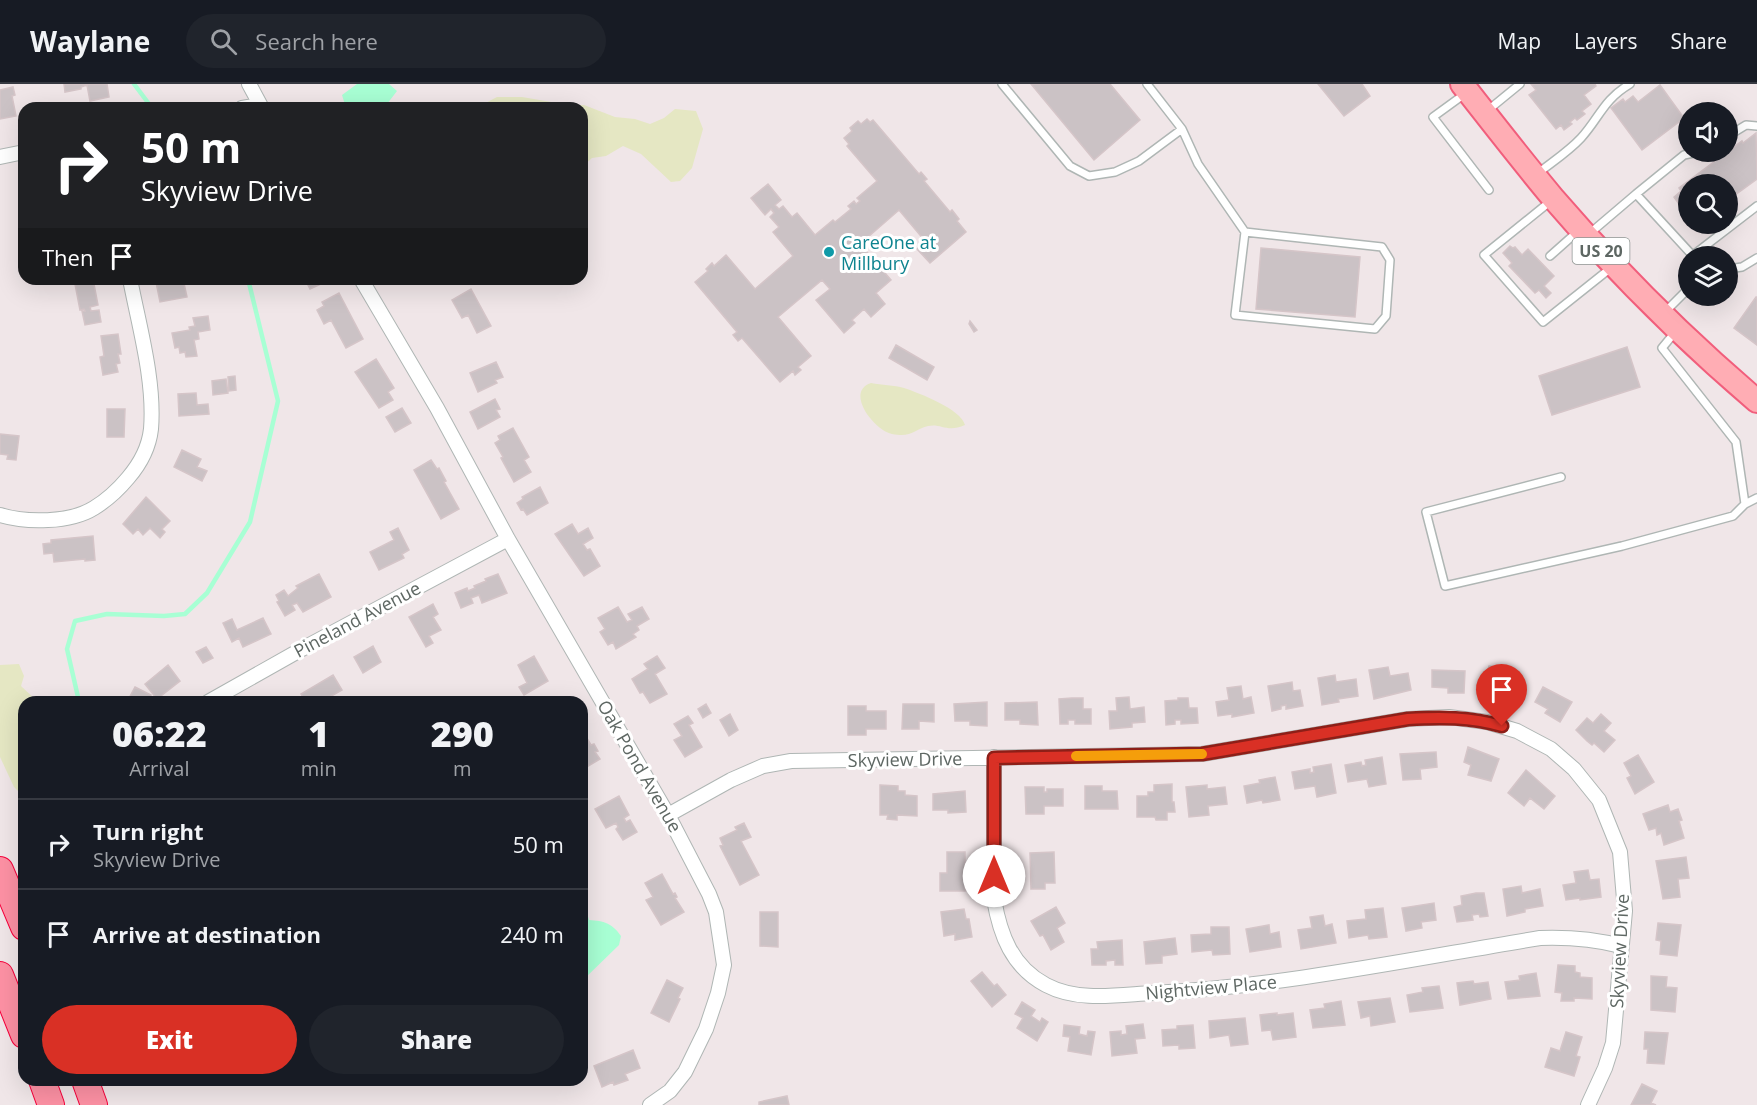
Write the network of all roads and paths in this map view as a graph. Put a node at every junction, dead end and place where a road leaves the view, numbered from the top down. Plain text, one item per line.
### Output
1 (249, 84) edge
2 (1002, 84) edge
3 (1147, 84) edge
4 (1520, 84) edge
5 (1630, 84) edge
6 (1465, 88) edge
7 (259, 102) edge
8 (1485, 113) junction
9 (1757, 126) edge
10 (1182, 129) junction
11 (1738, 130) edge
12 (18, 153) edge
13 (0, 157) edge
14 (1678, 160) edge
15 (1535, 175) junction
16 (1489, 190) dead end
17 (1636, 194) junction
18 (1554, 198) junction
19 (1757, 206) edge
20 (1245, 232) junction
21 (1584, 232) junction
22 (1683, 246) edge
23 (1705, 246) edge
24 (1550, 256) dead end
25 (1757, 258) edge
26 (1614, 266) junction
27 (1738, 267) edge
28 (131, 285) edge
29 (365, 285) edge
30 (1679, 306) edge
31 (1670, 322) junction
32 (1757, 401) edge
33 (1561, 477) dead end
34 (1757, 498) edge
35 (1745, 504) junction
36 (0, 515) edge
37 (508, 539) junction
38 (219, 696) edge
39 (994, 758) junction
40 (668, 815) junction
41 (0, 870) edge
42 (18, 913) edge
43 (1621, 946) junction
44 (0, 975) edge
45 (18, 1020) edge
46 (44, 1086) edge
47 (87, 1086) edge
48 (51, 1105) edge
49 (94, 1105) edge
50 (650, 1105) edge
51 (1588, 1105) edge

1 - 7 street
2 - 10 lane
3 - 10 lane
4 - 8 lane
5 - 15 lane
6 - 8 main road, US 20
6 - 16 lane
8 - 15 main road, US 20
9 - 11 lane
10 - 20 lane
12 - 13 street
14 - 17 lane
15 - 18 main road, US 20
17 - 21 lane
17 - 22 lane
18 - 21 main road, US 20
18 - 26 lane
19 - 23 lane
20 - 20 lane
21 - 24 lane
21 - 26 main road, US 20
25 - 27 lane
26 - 31 main road, US 20
28 - 36 street
29 - 37 street, Oak Pond Avenue
30 - 31 lane
31 - 32 main road, US 20
31 - 35 lane
33 - 35 lane
34 - 35 lane
37 - 38 street, Pineland Avenue
37 - 40 street, Oak Pond Avenue
39 - 40 street, Skyview Drive
39 - 43 street, Skyview Drive
39 - 43 street, Nightview Place
40 - 50 street, Oak Pond Avenue
41 - 42 highway
43 - 51 street, Skyview Drive
44 - 45 highway
46 - 48 highway
47 - 49 highway

